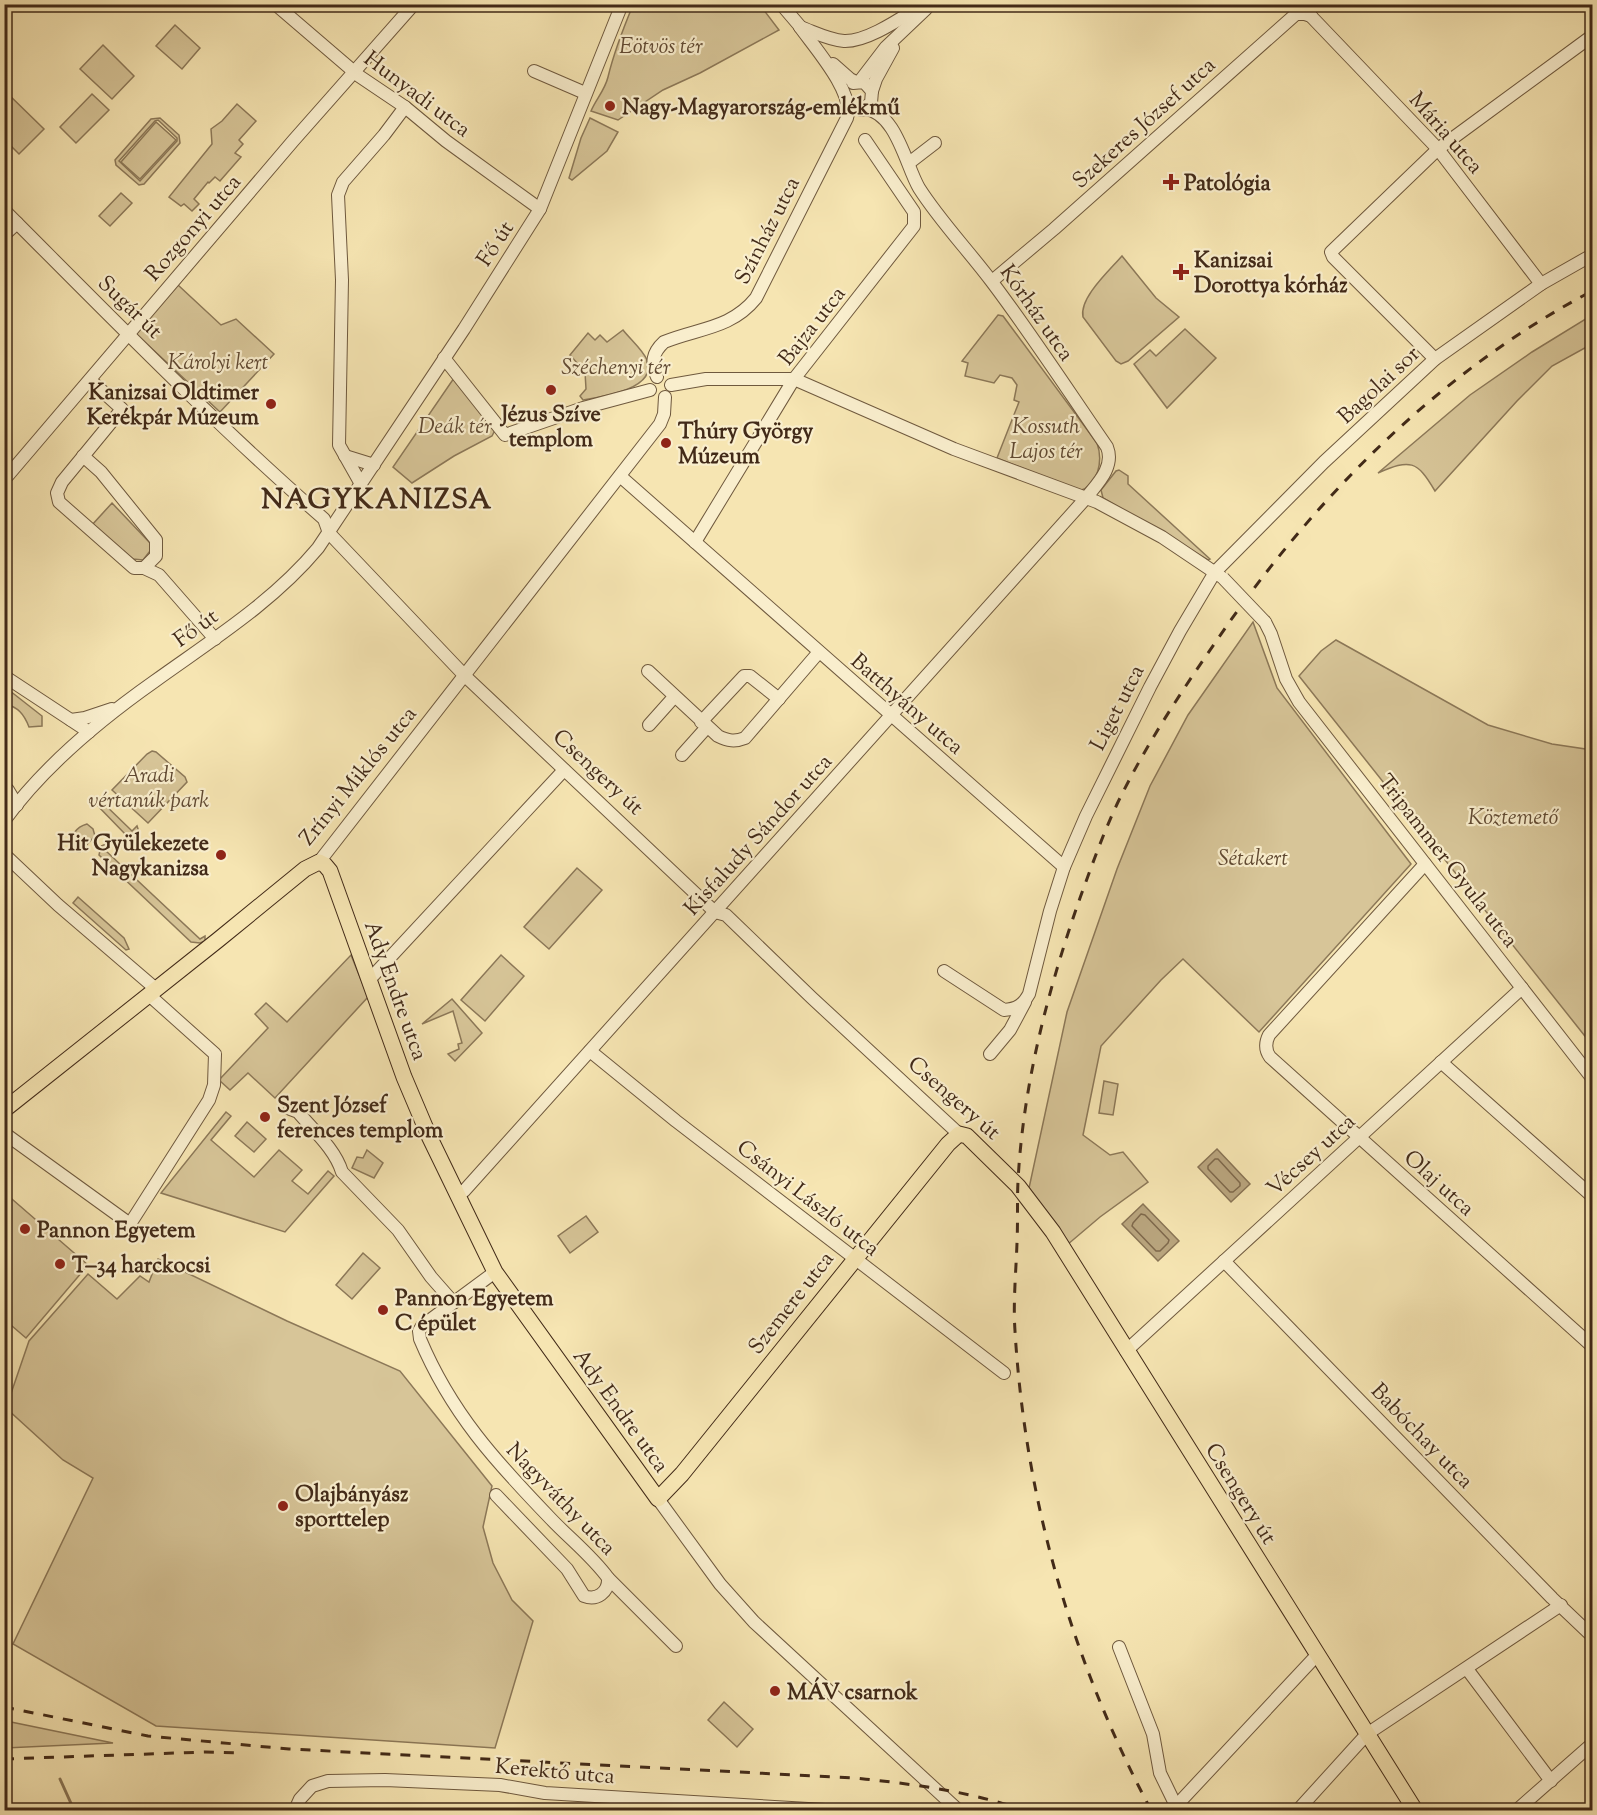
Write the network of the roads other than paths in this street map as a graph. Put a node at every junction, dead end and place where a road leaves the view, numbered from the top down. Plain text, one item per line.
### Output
1 (275, 4) edge
2 (414, 4) edge
3 (622, 4) edge
4 (781, 4) edge
5 (924, 4) edge
6 (931, 4) edge
7 (1310, 10) edge
8 (800, 27) junction
9 (907, 27) junction
10 (1593, 36) edge
11 (534, 71) dead end
12 (354, 72) junction
13 (858, 81) junction
14 (585, 93) junction
15 (873, 95) junction
16 (854, 104) junction
17 (405, 107) junction
18 (865, 140) dead end
19 (935, 143) dead end
20 (1438, 149) junction
21 (907, 157) junction
22 (540, 209) junction
23 (4, 210) edge
24 (17, 223) junction
25 (4, 236) edge
26 (1593, 255) edge
27 (992, 281) junction
28 (1541, 284) junction
29 (128, 334) junction
30 (444, 358) junction
31 (1435, 359) junction
32 (657, 377) junction
33 (794, 379) junction
34 (90, 380) junction
35 (650, 390) junction
36 (668, 391) junction
37 (342, 451) junction
38 (83, 456) junction
39 (374, 465) junction
40 (620, 476) junction
41 (4, 480) edge
42 (362, 484) junction
43 (1086, 498) junction
44 (329, 533) junction
45 (695, 542) junction
46 (144, 568) junction
47 (1219, 575) junction
48 (215, 639) junction
49 (819, 652) junction
50 (648, 671) dead end
51 (4, 676) edge
52 (465, 676) junction
53 (674, 697) junction
54 (779, 699) junction
55 (119, 708) junction
56 (890, 715) junction
57 (71, 720) junction
58 (704, 724) junction
59 (650, 725) dead end
60 (89, 732) junction
61 (682, 755) dead end
62 (564, 770) junction
63 (4, 788) edge
64 (17, 805) junction
65 (4, 822) edge
66 (4, 854) edge
67 (319, 862) junction
68 (1425, 864) junction
69 (1064, 867) junction
70 (715, 912) junction
71 (944, 971) dead end
72 (370, 979) junction
73 (1522, 988) junction
74 (153, 992) junction
75 (1025, 1002) junction
76 (590, 1051) junction
77 (990, 1054) dead end
78 (1441, 1062) junction
79 (1593, 1078) edge
80 (290, 1109) dead end
81 (4, 1110) edge
82 (4, 1133) edge
83 (959, 1134) junction
84 (1359, 1137) junction
85 (457, 1194) junction
86 (1593, 1196) edge
87 (854, 1258) junction
88 (1224, 1261) junction
89 (495, 1272) junction
90 (453, 1302) junction
91 (1593, 1346) edge
92 (1126, 1351) junction
93 (1004, 1373) dead end
94 (496, 1495) dead end
95 (658, 1499) junction
96 (608, 1578) junction
97 (1561, 1605) junction
98 (1593, 1636) edge
99 (676, 1646) dead end
100 (1119, 1647) dead end
101 (1317, 1655) junction
102 (1467, 1669) junction
103 (1367, 1734) junction
104 (1593, 1744) edge
105 (1551, 1781) junction
106 (1177, 1808) edge
107 (295, 1810) edge
108 (825, 1810) edge
109 (958, 1810) edge
110 (1298, 1810) edge
111 (1415, 1810) edge
112 (1518, 1810) edge

1 - 12 street, Hunyadi utca
2 - 12 street, Rozgonyi utca
3 - 14 street
4 - 8 street
5 - 8 street
6 - 9 street
7 - 20 street, Mária utca
7 - 27 street, Szekeres József utca
8 - 13 street
8 - 16 street
9 - 13 street
9 - 15 street
10 - 20 street
11 - 14 street
12 - 17 street, Hunyadi utca
12 - 29 street, Rozgonyi utca
13 - 15 street
13 - 16 street
14 - 22 street
15 - 16 street
15 - 21 street, Kórház utca
16 - 21 street, Kórház utca
16 - 32 street, Színház utca
17 - 22 street, Hunyadi utca
17 - 37 street
18 - 33 street, Bajza utca
19 - 21 street
20 - 28 street, Mária utca
20 - 31 street
21 - 27 street, Kórház utca
22 - 30 street, Fő út
23 - 24 street, Sugár út
24 - 25 street
24 - 29 street, Sugár út
26 - 28 street, Bagolai sor
27 - 43 street, Kórház utca
28 - 31 street, Bagolai sor
29 - 34 street, Rozgonyi utca
29 - 44 street, Sugár út
30 - 35 street
30 - 39 street
31 - 47 street, Bagolai sor
32 - 35 street
32 - 36 street
33 - 36 street
33 - 43 street
33 - 45 street, Bajza utca
34 - 38 street
34 - 41 street, Rozgonyi utca
35 - 36 street
36 - 40 street, Zrínyi Miklós utca
37 - 39 street
37 - 42 street
38 - 46 street
38 - 46 street
39 - 42 street
40 - 45 street, Batthyány utca
40 - 52 street, Zrínyi Miklós utca
42 - 44 street
43 - 47 street
43 - 56 street, Kisfaludy Sándor utca
44 - 48 street, Fő út
44 - 52 street, Csengery út
45 - 49 street, Batthyány utca
46 - 48 street
47 - 68 street, Tripammer Gyula utca, bridge
47 - 69 street, Liget utca
48 - 55 street, Fő út
49 - 54 street
49 - 56 street, Batthyány utca
50 - 53 street
51 - 57 street
52 - 62 street, Csengery út
52 - 67 street, Zrínyi Miklós utca
53 - 58 street
53 - 59 street
54 - 58 street
54 - 58 street
55 - 57 street
55 - 60 street, Fő út
56 - 69 street, Batthyány utca
56 - 70 street, Kisfaludy Sándor utca
57 - 60 street
58 - 61 street
60 - 64 street, Fő út
62 - 70 street, Csengery út
62 - 72 street
63 - 64 street
64 - 65 street, Fő út
66 - 74 street
67 - 72 main road, Ady Endre utca
67 - 74 main road, Zrínyi Miklós utca
68 - 73 street, Tripammer Gyula utca
68 - 84 street, Olaj utca
69 - 75 street
70 - 76 street, Kisfaludy Sándor utca
70 - 83 street, Csengery út
71 - 75 street
72 - 85 main road, Ady Endre utca
73 - 78 street, Vécsey utca
73 - 79 street, Tripammer Gyula utca
74 - 81 main road, Zrínyi Miklós utca
74 - 82 street
75 - 77 street
76 - 85 street, Kisfaludy Sándor utca
76 - 87 street, Csányi László utca
78 - 84 street, Vécsey utca
78 - 86 street
80 - 90 street
83 - 87 main road, Szemere utca
83 - 92 main road, Csengery út
84 - 88 street, Vécsey utca
84 - 91 street, Olaj utca
85 - 89 main road, Ady Endre utca
87 - 93 street, Csányi László utca
87 - 95 main road, Szemere utca
88 - 92 street, Vécsey utca
88 - 97 street, Babóchay utca
89 - 90 street
89 - 95 main road, Ady Endre utca
90 - 96 street, Nagyváthy utca
92 - 101 main road, Csengery út
94 - 96 street, Nagyváthy utca
95 - 109 street, Ady Endre utca
96 - 99 street
97 - 98 street, Babóchay utca
97 - 102 street
100 - 106 street
101 - 103 main road, Csengery út
101 - 106 street
102 - 103 street
102 - 105 street
103 - 110 street
103 - 111 main road, Csengery út
104 - 105 street
105 - 112 street
107 - 108 street, Kerektó utca

